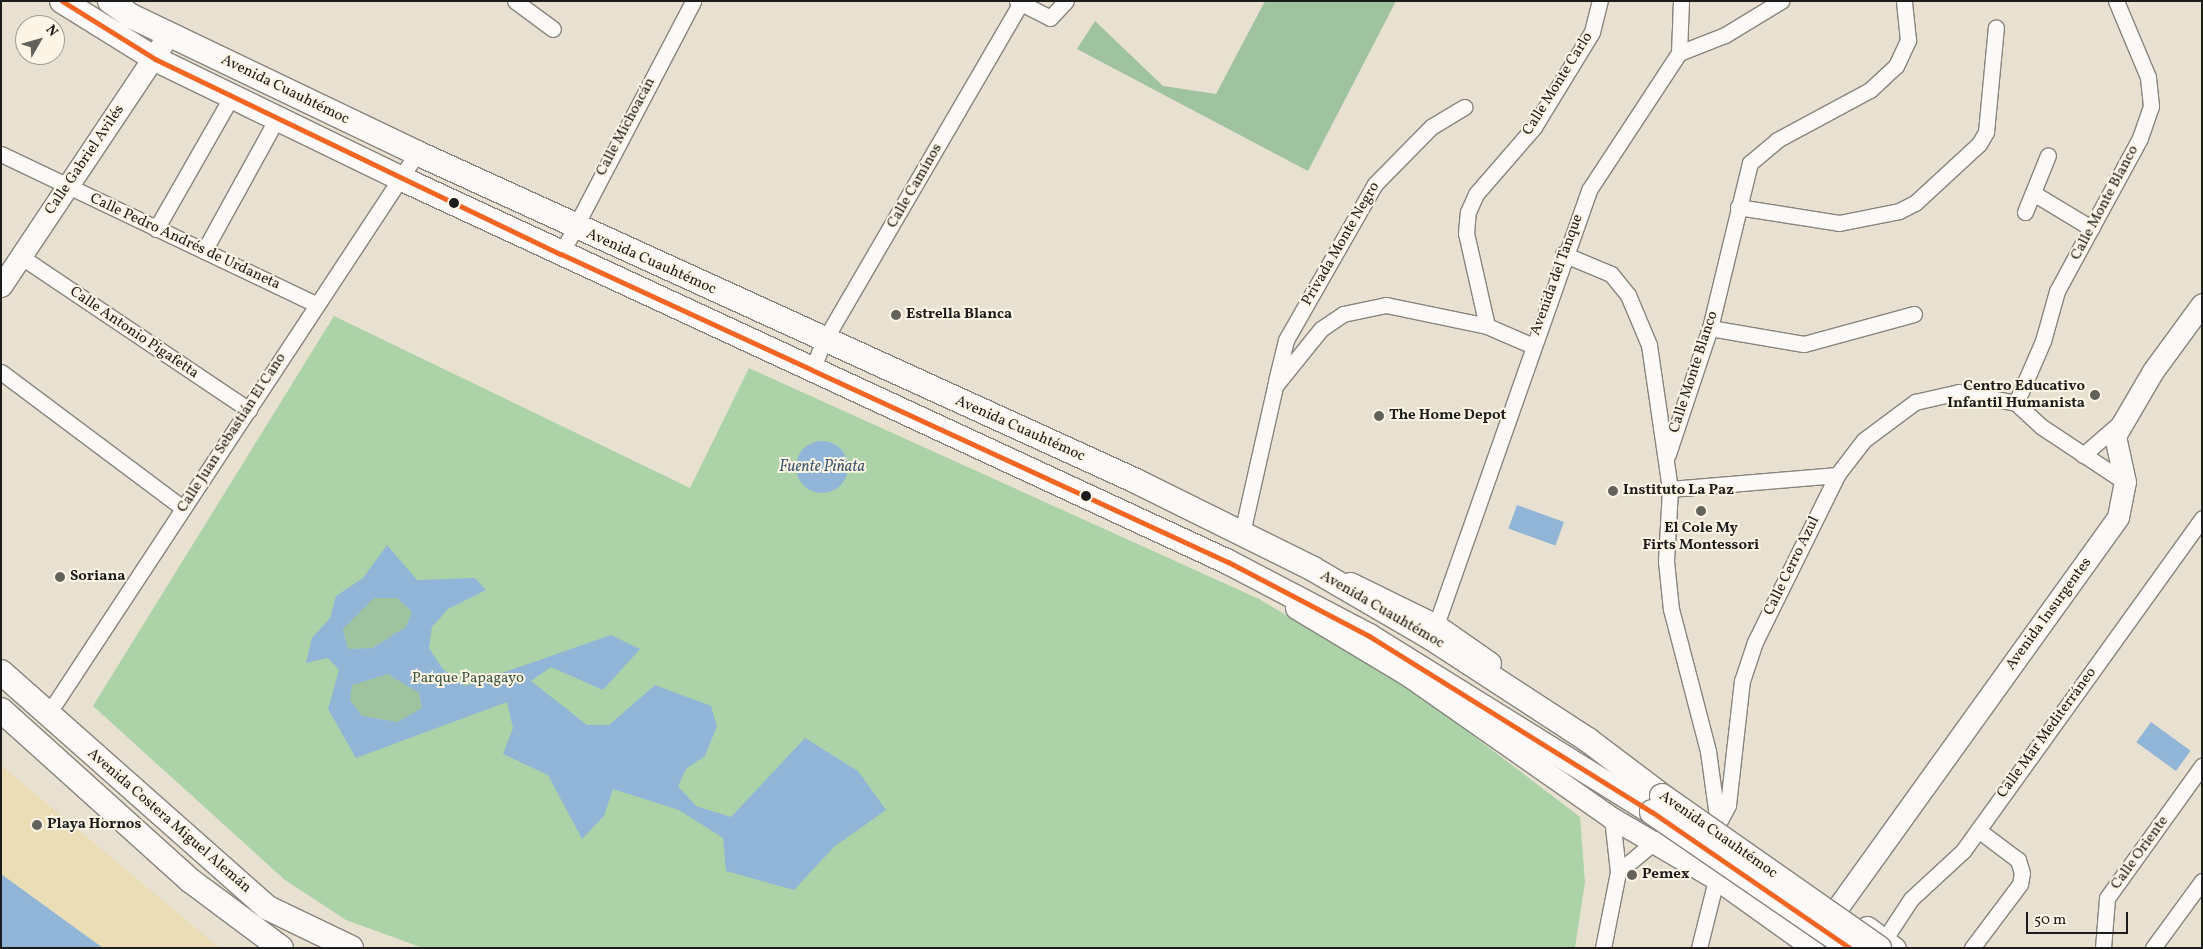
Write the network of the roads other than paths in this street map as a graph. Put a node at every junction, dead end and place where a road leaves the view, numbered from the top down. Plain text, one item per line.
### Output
1 (62, 1) edge
2 (110, 1) edge
3 (514, 1) edge
4 (693, 1) edge
5 (1066, 1) edge
6 (1600, 1) edge
7 (1681, 1) edge
8 (1781, 1) edge
9 (1904, 1) edge
10 (2116, 1) edge
11 (1019, 2) edge
12 (136, 9) edge
13 (1996, 27) dead end
14 (553, 29) dead end
15 (169, 34) junction
16 (116, 37) junction
17 (1678, 53) junction
18 (155, 59) junction
19 (232, 96) junction
20 (1464, 108) dead end
21 (277, 118) junction
22 (417, 153) junction
23 (1, 154) edge
24 (2048, 155) dead end
25 (398, 176) junction
26 (68, 187) junction
27 (2033, 193) junction
28 (1738, 207) junction
29 (2025, 212) dead end
30 (573, 226) junction
31 (2091, 228) junction
32 (156, 229) junction
33 (204, 251) junction
34 (561, 254) junction
35 (1564, 254) junction
36 (20, 256) junction
37 (1, 286) edge
38 (316, 304) junction
39 (2202, 304) edge
40 (1914, 314) dead end
41 (1487, 326) junction
42 (1710, 328) junction
43 (824, 341) junction
44 (1531, 345) junction
45 (812, 370) junction
46 (1, 372) edge
47 (1275, 386) junction
48 (2016, 403) junction
49 (249, 410) junction
50 (2121, 422) junction
51 (2083, 455) junction
52 (1666, 458) junction
53 (1837, 475) junction
54 (2125, 482) junction
55 (1670, 490) junction
56 (182, 508) junction
57 (2202, 518) edge
58 (1242, 533) junction
59 (1228, 562) junction
60 (1313, 569) junction
61 (1436, 625) junction
62 (1, 672) edge
63 (1, 710) edge
64 (48, 714) junction
65 (2202, 766) edge
66 (1657, 804) junction
67 (1612, 818) junction
68 (1718, 824) junction
69 (1978, 830) junction
70 (1653, 841) junction
71 (1618, 872) junction
72 (1718, 880) junction
73 (2202, 881) edge
74 (1838, 907) junction
75 (1886, 945) edge
76 (280, 948) edge
77 (351, 948) edge
78 (1602, 948) edge
79 (1699, 948) edge
80 (1814, 948) edge
81 (1850, 948) edge
82 (1972, 948) edge
83 (2103, 948) edge
84 (2154, 948) edge

1 - 16 main road, Avenida Cuauhtémoc
2 - 12 main road, Avenida Cuauhtémoc
3 - 14 street
4 - 30 street, Calle Michoacán
5 - 11 street
6 - 41 street, Calle Monte Carlo
7 - 17 street
8 - 17 street
9 - 28 street, Calle Monte Blanco
10 - 31 street, Calle Monte Blanco
11 - 43 street, Calle Caminos
12 - 15 main road, Avenida Cuauhtémoc
12 - 16 main road
13 - 28 street
15 - 18 street, Calle Gabriel Avilés
15 - 22 main road, Avenida Cuauhtémoc
16 - 18 main road, Avenida Cuauhtémoc
17 - 35 street, Avenida del Tanque
18 - 19 main road, Avenida Cuauhtémoc
18 - 26 street, Calle Gabriel Avilés
19 - 21 main road, Avenida Cuauhtémoc
19 - 32 street
20 - 47 street, Privada Monte Negro
21 - 25 main road, Avenida Cuauhtémoc
21 - 33 street
22 - 25 street, Calle Juan Sebastián El Cano
22 - 30 main road, Avenida Cuauhtémoc
23 - 26 street, Calle Pedro Andrés de Urdaneta
24 - 27 street
25 - 34 main road, Avenida Cuauhtémoc
25 - 38 street, Calle Juan Sebastián El Cano
26 - 32 street, Calle Pedro Andrés de Urdaneta
26 - 36 street, Calle Gabriel Avilés
27 - 29 street
27 - 31 street
28 - 42 street, Calle Monte Blanco
30 - 34 street, Calle Michoacán
30 - 43 main road, Avenida Cuauhtémoc
31 - 48 street, Calle Monte Blanco
32 - 33 street, Calle Pedro Andrés de Urdaneta
33 - 38 street, Calle Pedro Andrés de Urdaneta
34 - 45 main road, Avenida Cuauhtémoc
35 - 44 street, Avenida del Tanque
35 - 52 street
36 - 37 street, Calle Gabriel Avilés
36 - 49 street, Calle Antonio Pigafetta
38 - 49 street, Calle Juan Sebastián El Cano
39 - 50 street, Avenida Insurgentes
40 - 42 street
41 - 44 street
41 - 47 street
42 - 52 street, Calle Monte Blanco
43 - 45 street, Calle Caminos
43 - 58 main road, Avenida Cuauhtémoc
44 - 61 street, Avenida del Tanque
45 - 59 main road, Avenida Cuauhtémoc
46 - 56 street
47 - 58 street, Privada Monte Negro
48 - 51 street, Calle Cerro Azul
48 - 53 street, Calle Cerro Azul
49 - 56 street, Calle Juan Sebastián El Cano
50 - 51 street
50 - 54 street, Avenida Insurgentes
51 - 54 street, Calle Cerro Azul
52 - 55 street, Calle Monte Blanco
53 - 55 street
53 - 68 street, Calle Cerro Azul
54 - 74 street, Avenida Insurgentes
55 - 68 street, Calle Monte Blanco
56 - 64 street, Calle Juan Sebastián El Cano
57 - 69 street, Calle Mar Mediterráneo
58 - 60 main road, Avenida Cuauhtémoc
59 - 66 main road, Avenida Cuauhtémoc
59 - 67 street
60 - 61 street
60 - 66 main road, Avenida Cuauhtémoc
61 - 68 street
62 - 64 main road, Avenida Costera Miguel Alemán
63 - 76 main road, Avenida Costera Miguel Alemán
64 - 77 main road, Avenida Costera Miguel Alemán
65 - 83 street, Calle Oriente
66 - 75 main road, Avenida Cuauhtémoc, bridge
66 - 81 main road, Avenida Cuauhtémoc, bridge
67 - 70 street
67 - 71 street
68 - 70 street
68 - 72 street, Calle Cerro Azul
68 - 74 street
69 - 75 street, Calle Mar Mediterráneo
69 - 82 street
70 - 71 street
70 - 72 street
71 - 78 street
72 - 79 street, Calle Cerro Azul
72 - 80 street
73 - 84 street
74 - 75 street

